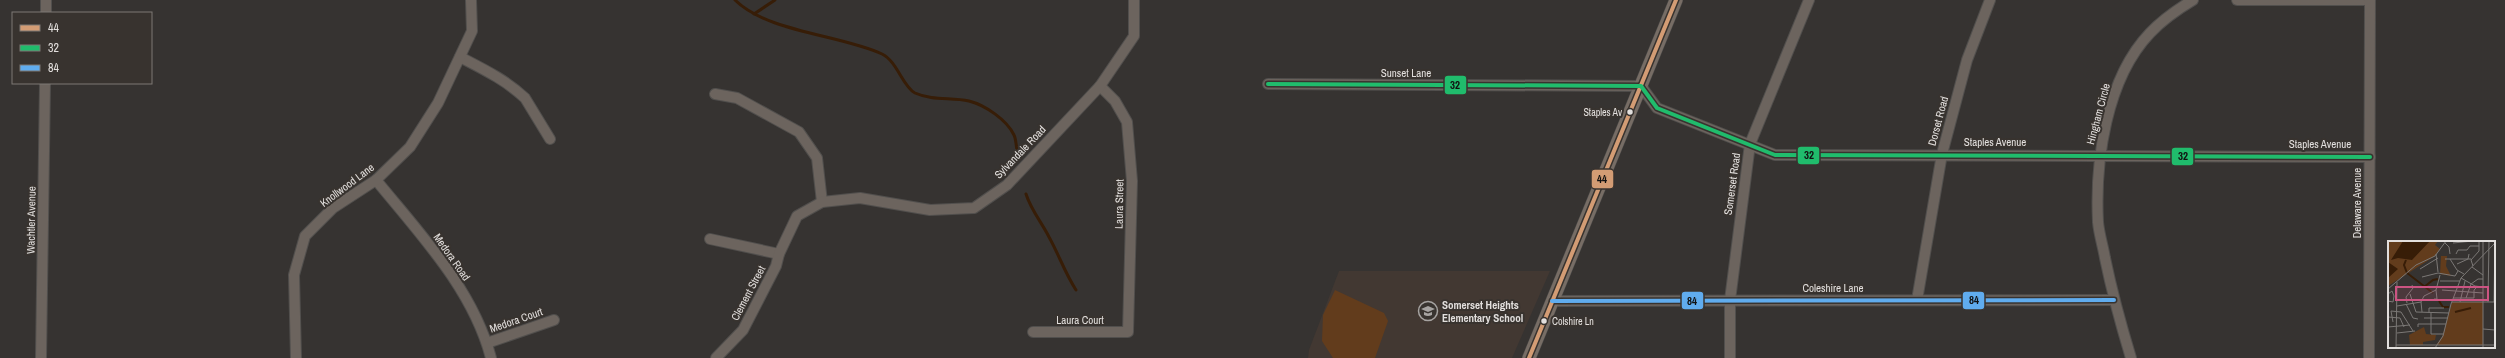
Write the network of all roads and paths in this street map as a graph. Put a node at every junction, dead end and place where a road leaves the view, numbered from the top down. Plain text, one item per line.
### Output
1 (46, 0) edge
2 (471, 0) edge
3 (1134, 0) edge
4 (1676, 0) edge
5 (1809, 0) edge
6 (1990, 0) edge
7 (2193, 0) edge
8 (2237, 0) edge
9 (2370, 0) edge
10 (46, 12) edge
11 (460, 57) junction
12 (45, 84) edge
13 (1268, 84) dead end
14 (1100, 86) junction
15 (1641, 86) junction
16 (715, 94) dead end
17 (550, 139) dead end
18 (1750, 144) junction
19 (1942, 154) junction
20 (2100, 154) junction
21 (2370, 156) junction
22 (376, 180) junction
23 (822, 202) junction
24 (710, 239) dead end
25 (779, 254) junction
26 (1552, 300) junction
27 (1730, 300) junction
28 (1917, 300) junction
29 (2114, 300) junction
30 (554, 320) dead end
31 (1033, 332) dead end
32 (1128, 332) joint
33 (487, 343) junction
34 (41, 358) edge
35 (296, 358) edge
36 (491, 358) edge
37 (716, 358) edge
38 (1529, 358) edge
39 (1730, 358) edge
40 (2130, 358) edge
41 (2369, 358) edge

1 - 10 street
2 - 11 street, Knollwood Lane
3 - 14 street, Sylvandale Road
4 - 15 main road
5 - 18 street, Somerset Road
6 - 19 street, Dorset Road
7 - 20 street, Hingham Circle
8 - 9 street
9 - 21 street, Delaware Avenue
11 - 17 street
11 - 22 street, Knollwood Lane
12 - 34 street, Wachtler Avenue
13 - 15 street, Sunset Lane
14 - 23 street, Sylvandale Road
14 - 32 street, Laura Street
15 - 18 street, Staples Avenue
15 - 26 main road
16 - 23 street
18 - 19 street, Staples Avenue
18 - 27 street, Somerset Road
19 - 20 street, Staples Avenue
19 - 28 street, Dorset Road
20 - 21 street, Staples Avenue
20 - 29 street, Hingham Circle
21 - 41 street, Delaware Avenue
22 - 33 street, Medora Road
22 - 35 street, Knollwood Lane
23 - 25 street, Sylvandale Road
24 - 25 street
25 - 37 street, Clement Street
26 - 27 street, Coleshire Lane
26 - 38 main road
27 - 28 street, Coleshire Lane
27 - 39 street, Somerset Road
28 - 29 street, Coleshire Lane
29 - 40 street, Hingham Circle
30 - 33 street, Medora Court
31 - 32 street, Laura Court
33 - 36 street, Medora Road

